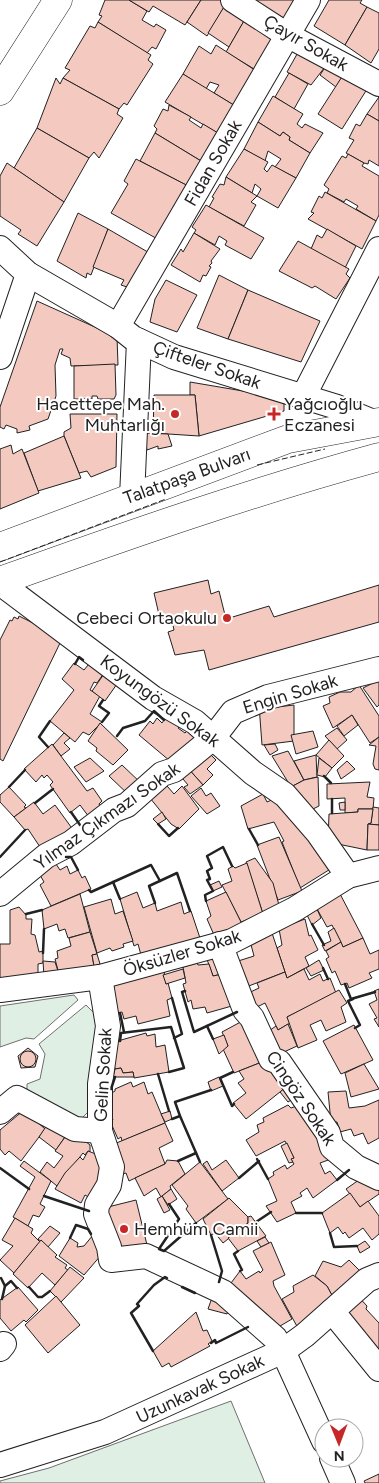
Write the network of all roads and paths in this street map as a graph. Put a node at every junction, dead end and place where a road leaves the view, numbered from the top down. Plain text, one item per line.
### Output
1 (58, 0) edge
2 (233, 0) edge
3 (308, 0) edge
4 (288, 35) junction
5 (379, 84) edge
6 (0, 91) edge
7 (0, 248) edge
8 (379, 249) edge
9 (28, 274) junction
10 (118, 326) junction
11 (140, 341) junction
12 (0, 357) edge
13 (304, 397) junction
14 (378, 423) edge
15 (379, 457) edge
16 (132, 497) junction
17 (0, 547) edge
18 (0, 582) edge
19 (379, 669) edge
20 (213, 738) junction
21 (379, 868) edge
22 (348, 876) junction
23 (0, 894) edge
24 (220, 944) junction
25 (100, 977) junction
26 (0, 990) edge
27 (0, 1112) edge
28 (100, 1131) junction
29 (379, 1178) edge
30 (379, 1275) edge
31 (332, 1311) junction
32 (283, 1351) junction
33 (379, 1369) edge
34 (314, 1419) edge
35 (0, 1464) edge
36 (336, 1468) edge
37 (343, 1483) edge

1 - 6 main road
2 - 4 street, Çayır Sokak
3 - 4 street, Fidan Sokak
4 - 5 street, Çayır Sokak
4 - 10 street, Fidan Sokak
7 - 9 street, Çifteler Sokak
8 - 13 street
9 - 10 street, Çifteler Sokak
9 - 12 street
10 - 11 street, Çifteler Sokak
11 - 13 street, Çifteler Sokak
11 - 16 street
13 - 14 street, Çifteler Sokak
14 - 16 main road, Talatpaşa Bulvarı
15 - 18 main road, Talatpaşa Bulvarı
16 - 17 main road, Talatpaşa Bulvarı
18 - 20 street, Koyungözü Sokak
19 - 20 street, Engin Sokak
20 - 22 street, Koyungözü Sokak
20 - 23 street, Yılmaz Çıkmazı Sokak
21 - 22 street, Öksüzler Sokak
22 - 24 street, Öksüzler Sokak
24 - 25 street, Öksüzler Sokak
24 - 29 street, Cingöz Sokak
25 - 26 street, Öksüzler Sokak
25 - 28 street, Gelin Sokak
27 - 28 street
28 - 32 street, Gelin Sokak
30 - 31 street, Uzunkavak Sokak
31 - 32 street, Uzunkavak Sokak
31 - 33 street
32 - 34 street
32 - 35 street, Uzunkavak Sokak
36 - 37 street

